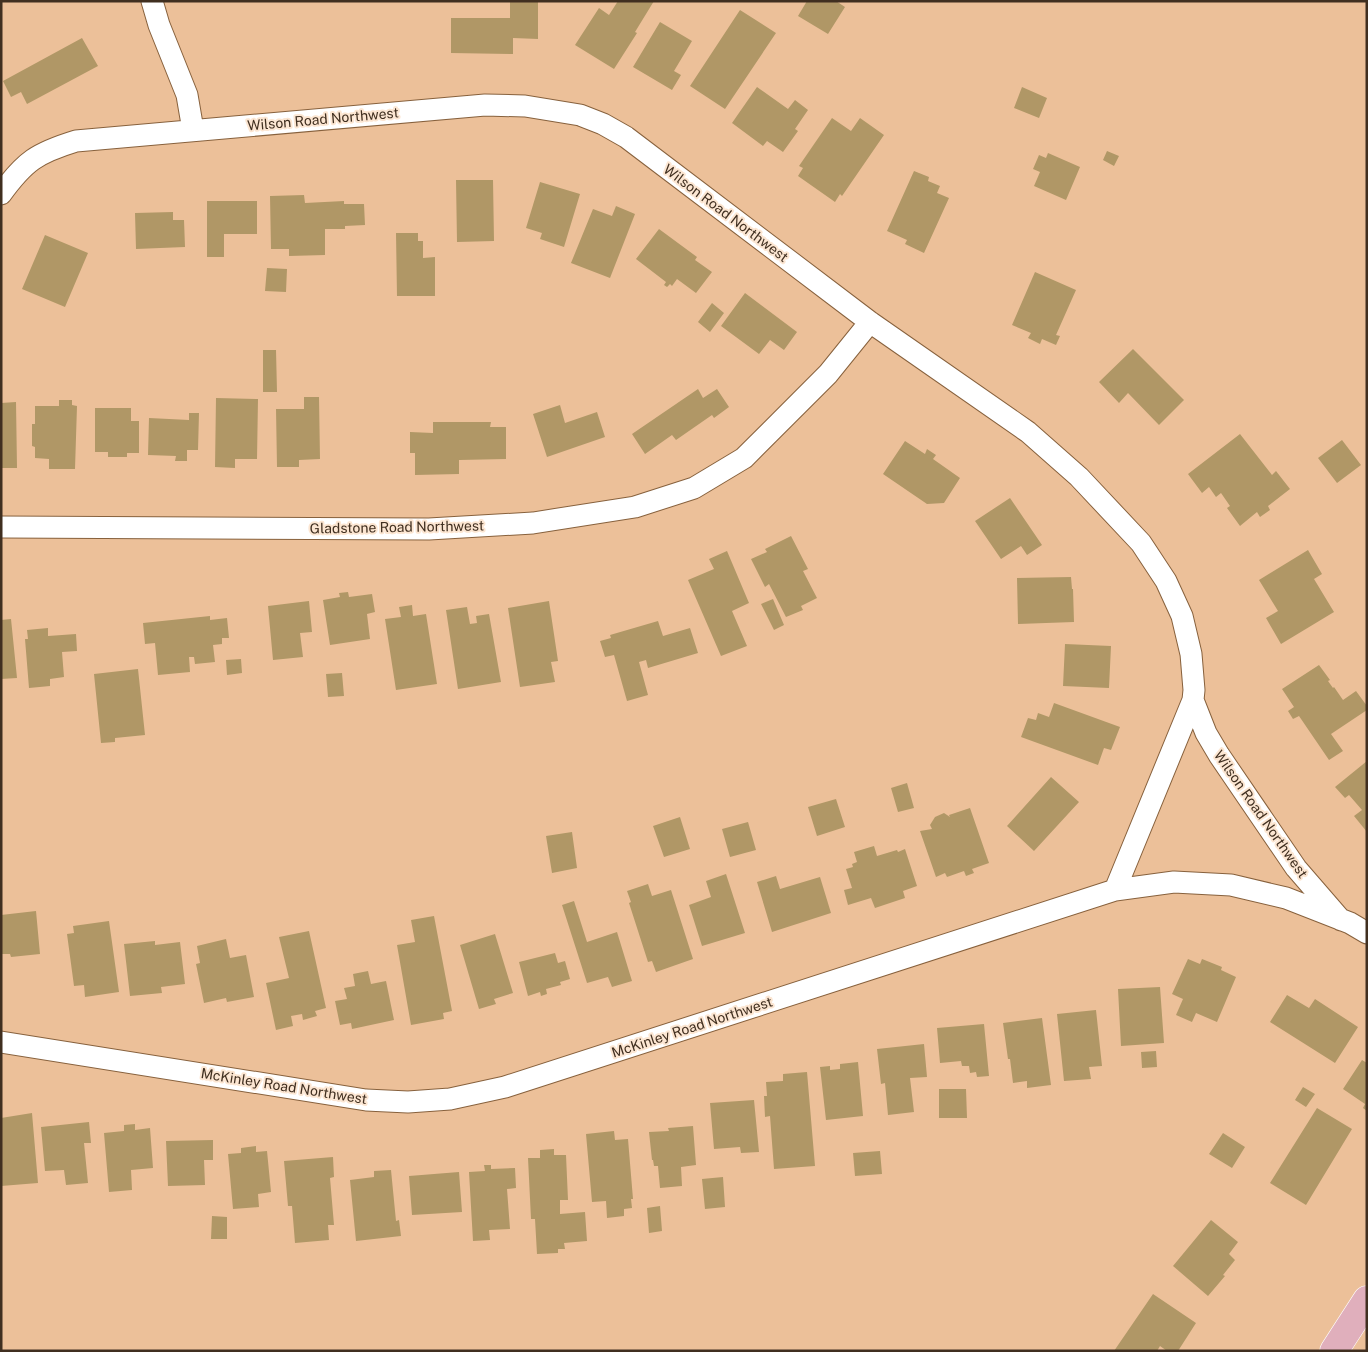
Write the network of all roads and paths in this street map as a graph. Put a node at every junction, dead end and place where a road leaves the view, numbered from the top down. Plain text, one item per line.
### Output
1 (152, 1) edge
2 (193, 130) junction
3 (1, 194) edge
4 (870, 322) junction
5 (1, 527) edge
6 (1193, 700) junction
7 (1115, 890) junction
8 (1341, 920) junction
9 (1367, 932) edge
10 (1, 1042) edge
11 (1367, 1300) edge
12 (1334, 1351) edge

1 - 2 street
2 - 3 street, Wilson Road Northwest
2 - 4 street, Wilson Road Northwest
4 - 5 street, Gladstone Road Northwest
4 - 6 street, Wilson Road Northwest
6 - 7 street, Wilson Road Northwest
6 - 8 street, Wilson Road Northwest
7 - 8 street, McKinley Road Northwest
7 - 10 street, McKinley Road Northwest
8 - 9 street, McKinley Road Northwest
11 - 12 main road

